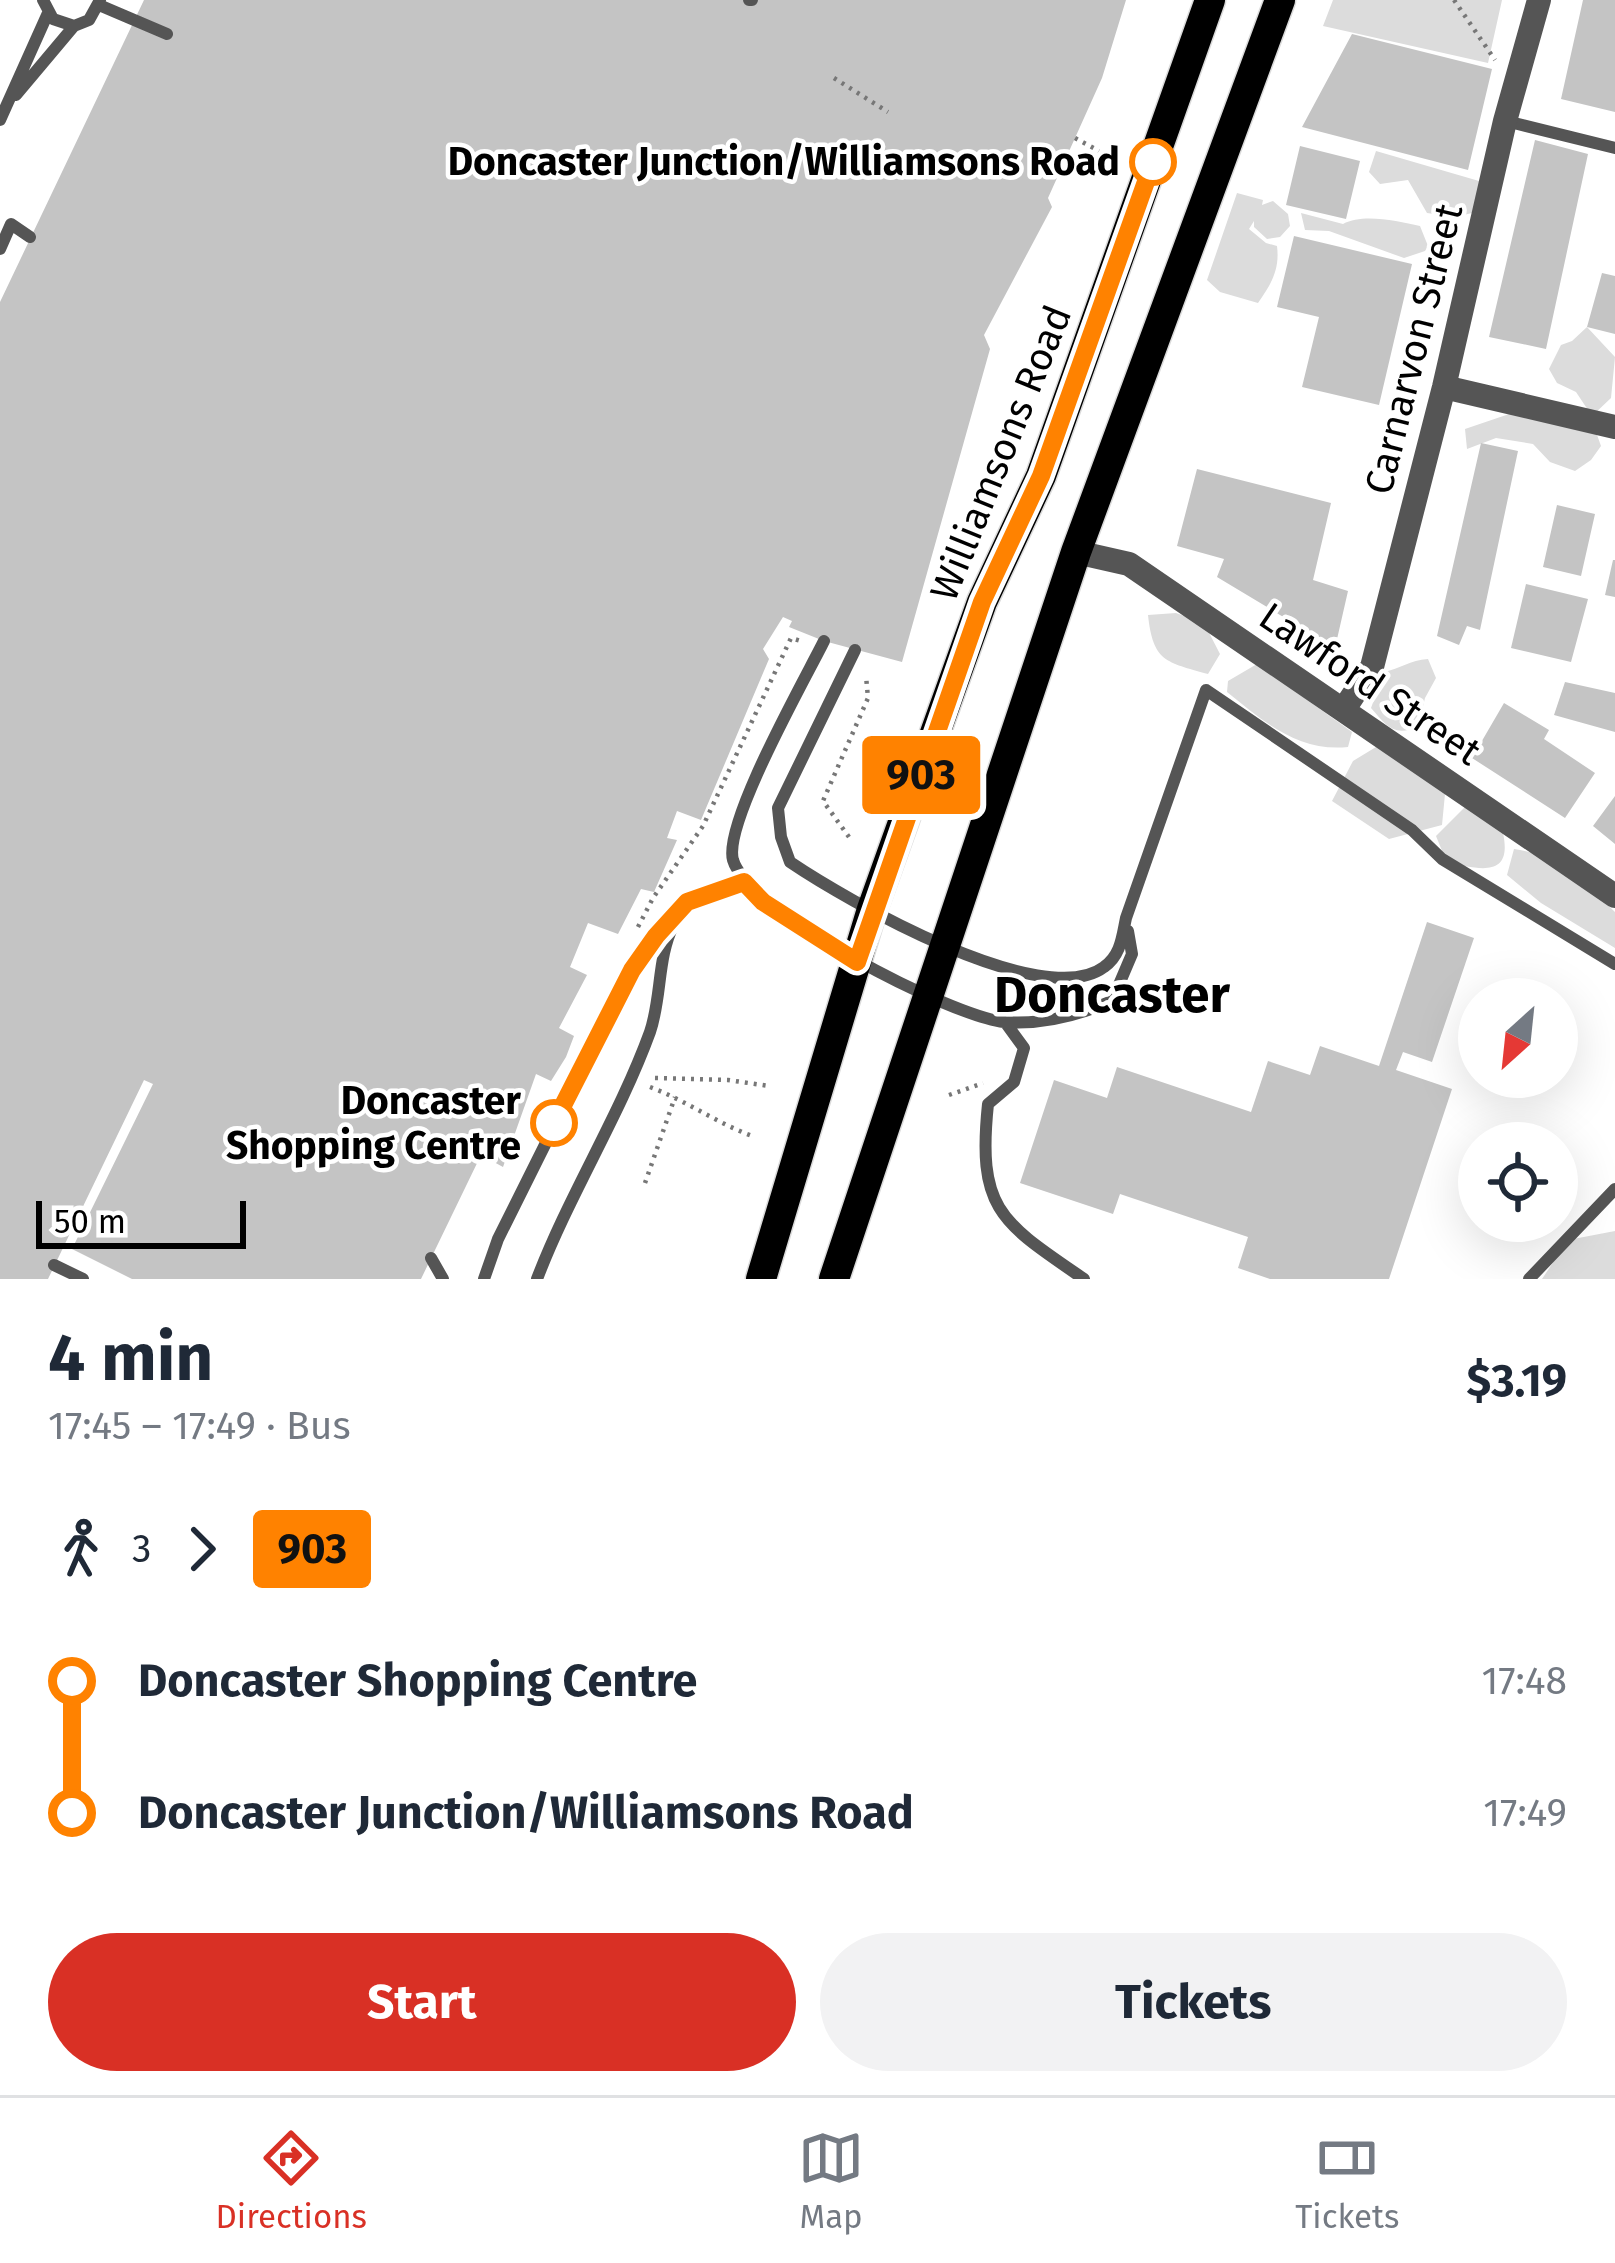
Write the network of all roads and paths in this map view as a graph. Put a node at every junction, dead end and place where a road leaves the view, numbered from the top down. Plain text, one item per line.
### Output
1 (1284, 0) edge
2 (1454, 0) edge
3 (1539, 0) edge
4 (100, 3) edge
5 (1208, 3) edge
6 (45, 7) edge
7 (89, 20) junction
8 (134, 20) junction
9 (74, 26) junction
10 (167, 34) dead end
11 (1496, 60) dead end
12 (834, 78) dead end
13 (8, 105) junction
14 (888, 112) dead end
15 (0, 120) edge
16 (1505, 121) junction
17 (1075, 138) dead end
18 (1615, 148) edge
19 (1099, 151) dead end
20 (30, 237) dead end
21 (0, 249) edge
22 (1444, 387) junction
23 (1615, 427) edge
24 (1076, 552) junction
25 (791, 638) dead end
26 (824, 641) dead end
27 (855, 650) dead end
28 (868, 698) dead end
29 (1344, 710) junction
30 (700, 832) dead end
31 (849, 837) dead end
32 (744, 882) junction
33 (1615, 896) edge
34 (687, 902) junction
35 (872, 909) junction
36 (1126, 918) junction
37 (944, 944) junction
38 (857, 962) junction
39 (1615, 964) edge
40 (930, 994) junction
41 (1005, 1022) junction
42 (628, 1078) junction
43 (769, 1086) dead end
44 (675, 1097) junction
45 (754, 1137) dead end
46 (645, 1183) dead end
47 (1615, 1189) edge
48 (431, 1258) dead end
49 (54, 1265) dead end
50 (83, 1279) edge
51 (442, 1279) edge
52 (484, 1279) edge
53 (537, 1279) edge
54 (761, 1279) edge
55 (834, 1279) edge
56 (1084, 1279) edge
57 (1528, 1279) edge

1 - 24 main road
2 - 11 path
3 - 16 street, Carnarvon Street
4 - 7 lane
4 - 8 lane
5 - 35 main road, Williamsons Road
6 - 9 lane
6 - 13 lane
7 - 8 lane
7 - 9 lane
8 - 10 lane
9 - 13 lane
12 - 14 path
13 - 15 lane
16 - 18 lane
16 - 22 street, Carnarvon Street
17 - 19 path
20 - 21 lane
22 - 23 street
22 - 29 street, Carnarvon Street
24 - 29 street, Lawford Street
24 - 37 main road
25 - 30 path
26 - 32 lane
27 - 35 lane
28 - 31 path
29 - 33 street, Lawford Street
32 - 34 lane
32 - 38 lane
34 - 42 lane
34 - 52 lane
35 - 37 lane
35 - 38 main road, Williamsons Road
36 - 37 lane
36 - 39 lane
36 - 41 lane
37 - 40 main road
38 - 40 lane
38 - 54 main road, Williamsons Road
40 - 41 lane
40 - 55 main road
41 - 56 lane
42 - 43 path
42 - 44 path
42 - 53 lane
44 - 45 path
44 - 46 path
47 - 57 lane
48 - 51 lane
49 - 50 lane

